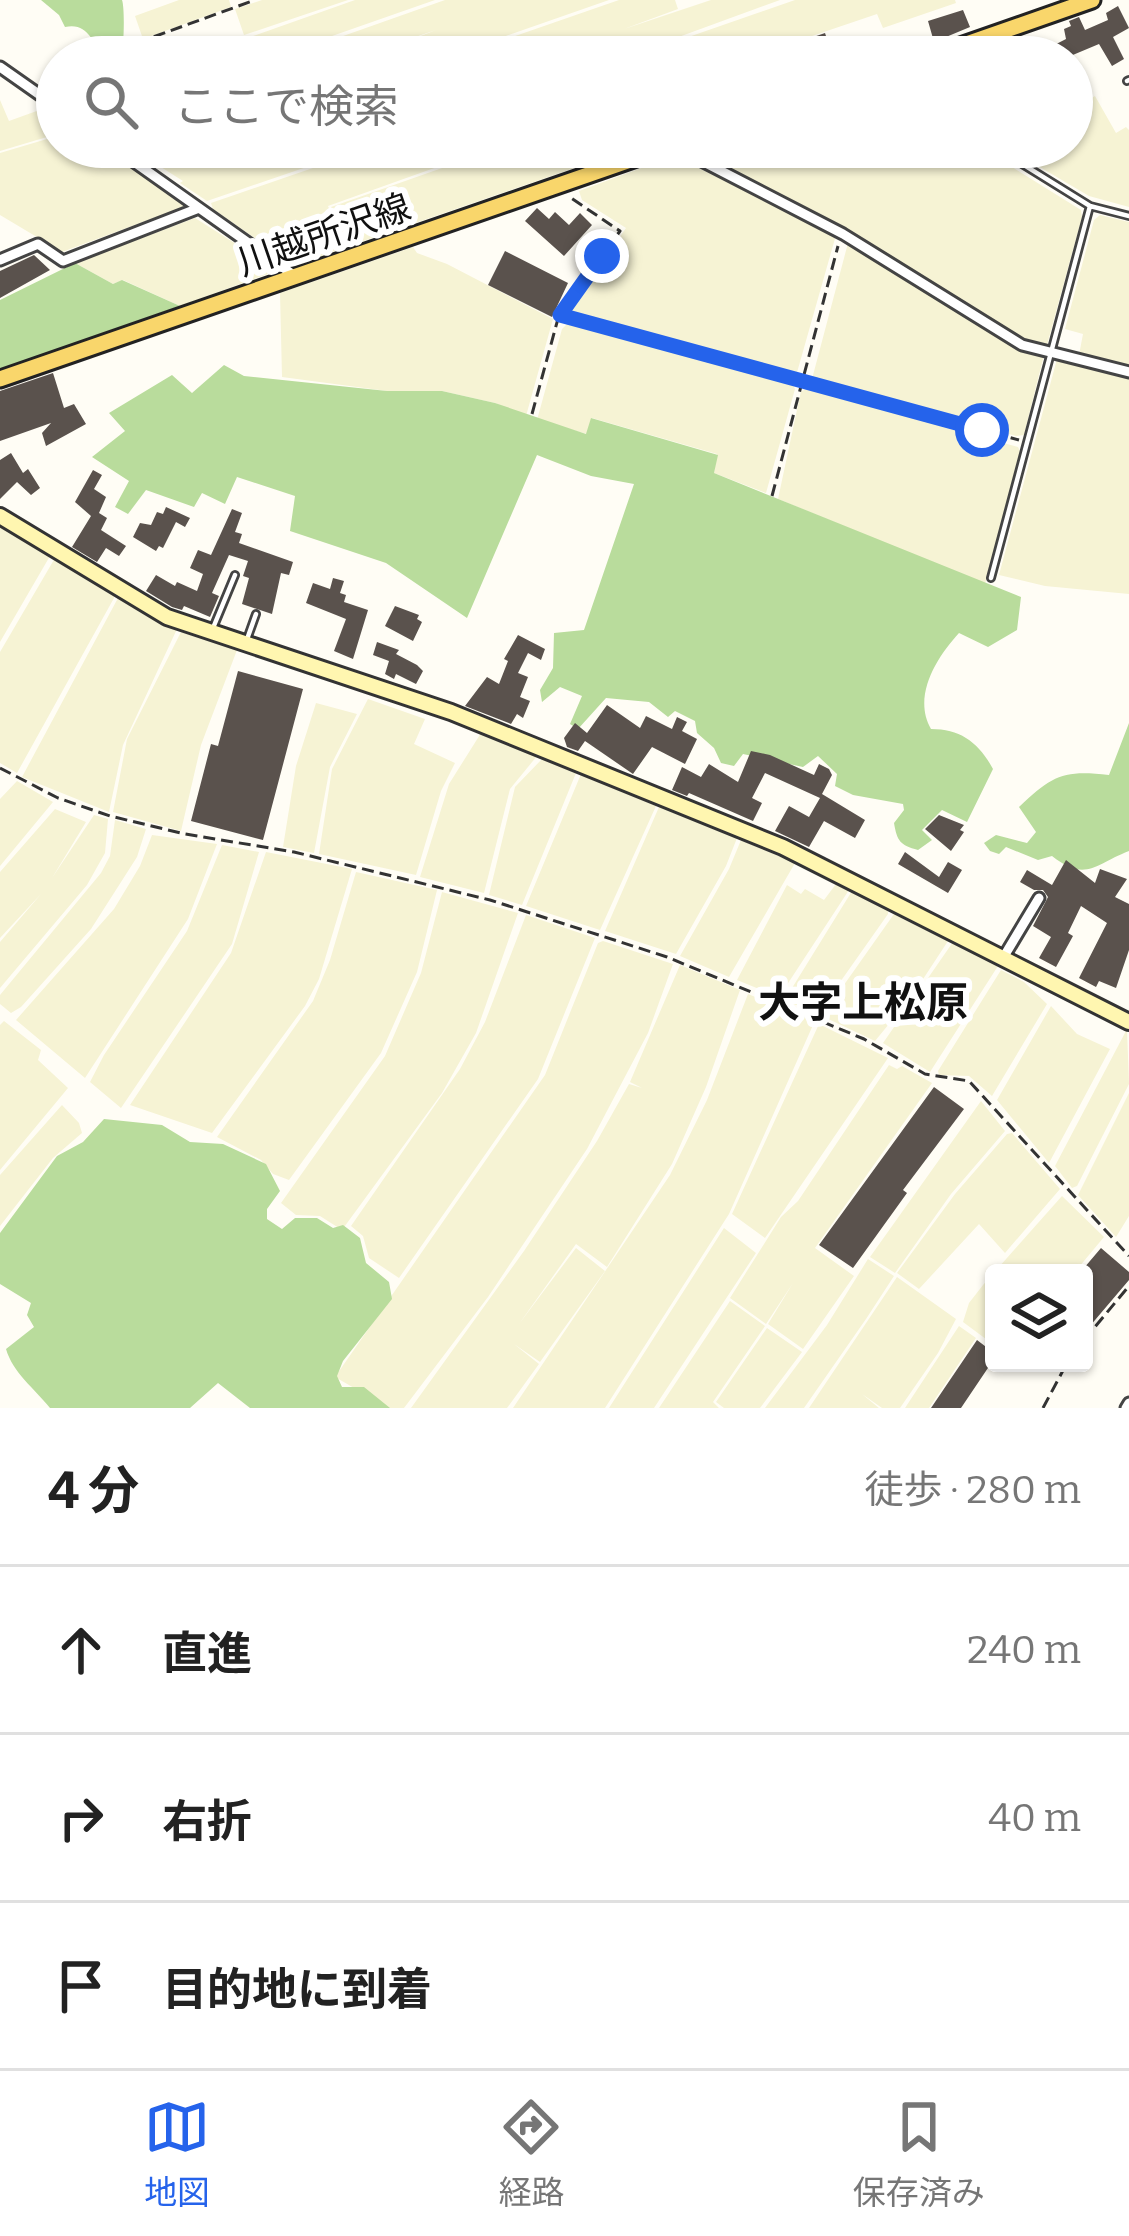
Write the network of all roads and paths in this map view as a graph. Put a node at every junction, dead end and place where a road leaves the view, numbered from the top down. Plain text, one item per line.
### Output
1 (230, 0) edge
2 (255, 0) edge
3 (1092, 0) edge
4 (233, 8) junction
5 (156, 36) edge
6 (989, 36) edge
7 (0, 67) edge
8 (36, 92) edge
9 (143, 168) edge
10 (608, 168) edge
11 (716, 168) edge
12 (1029, 168) edge
13 (560, 185) junction
14 (1090, 206) junction
15 (200, 208) junction
16 (1129, 217) edge
17 (843, 233) junction
18 (0, 260) edge
19 (295, 276) junction
20 (560, 315) junction
21 (1051, 352) junction
22 (1129, 372) edge
23 (0, 379) edge
24 (802, 382) junction
25 (532, 414) dead end
26 (1027, 442) junction
27 (772, 496) dead end
28 (0, 516) edge
29 (235, 575) dead end
30 (991, 578) dead end
31 (256, 614) dead end
32 (211, 633) junction
33 (245, 645) junction
34 (0, 768) edge
35 (1039, 898) dead end
36 (1004, 958) junction
37 (1129, 1020) edge
38 (1129, 1256) edge
39 (1129, 1286) edge
40 (1093, 1329) edge
41 (1062, 1372) edge
42 (1043, 1408) edge

1 - 4 path
2 - 4 path
3 - 6 main road
4 - 5 path
7 - 8 street
9 - 15 street
10 - 13 main road, 川越所沢線
11 - 17 street
12 - 14 lane
13 - 19 main road, 川越所沢線
13 - 20 path
14 - 16 lane
14 - 21 lane
15 - 18 street
15 - 19 street
17 - 21 street
17 - 24 path
19 - 23 main road, 川越所沢線
20 - 24 path
20 - 25 path
21 - 22 street
21 - 26 lane
24 - 26 path
24 - 27 path
26 - 30 lane
28 - 32 street
29 - 32 lane
31 - 33 lane
32 - 33 street
33 - 36 street
34 - 38 path
35 - 36 street
36 - 37 street
39 - 40 path
41 - 42 path

